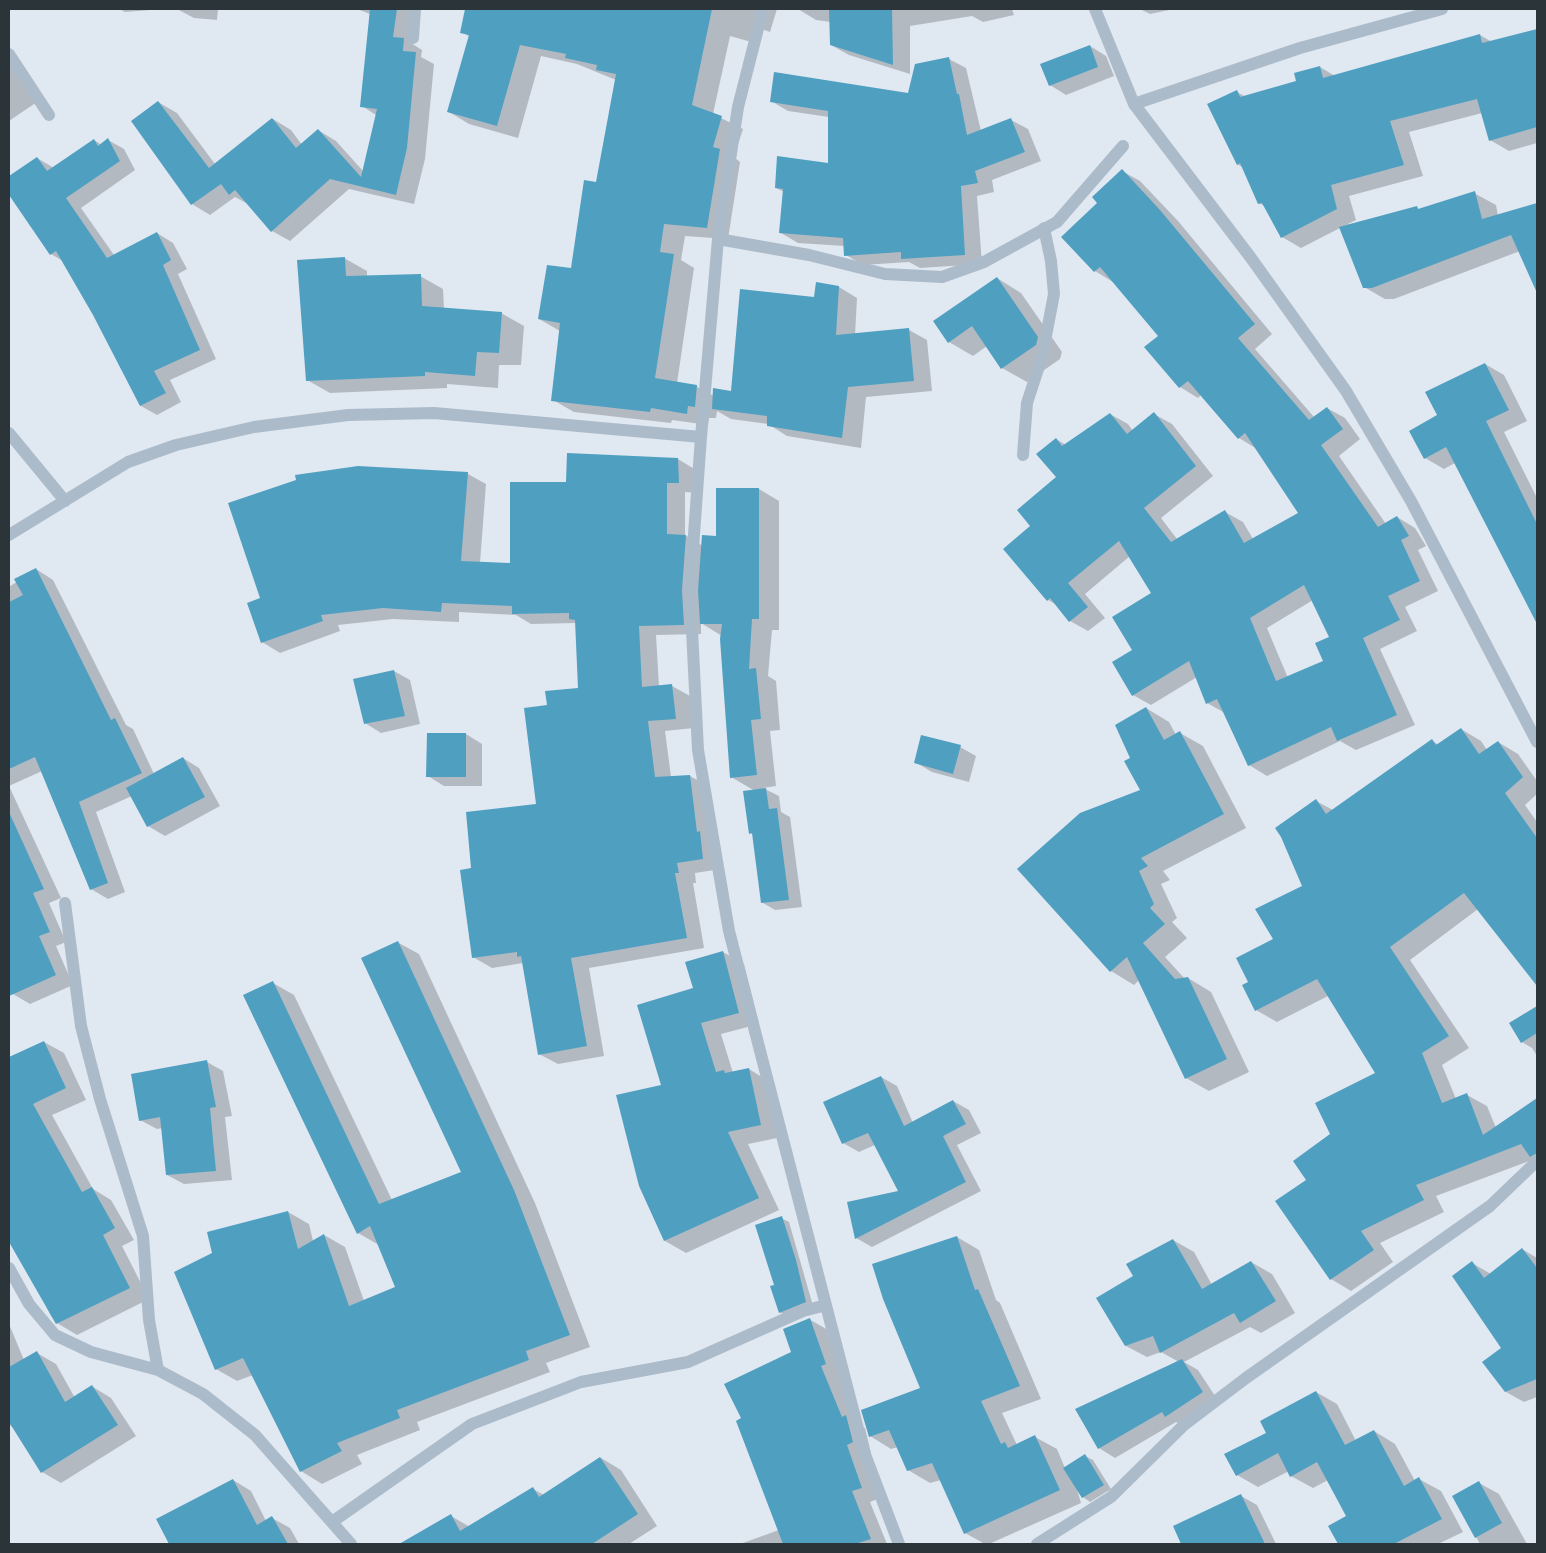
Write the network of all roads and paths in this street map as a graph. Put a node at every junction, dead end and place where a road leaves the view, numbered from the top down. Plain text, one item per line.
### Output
1 (415, 9) edge
2 (764, 9) edge
3 (1095, 9) edge
4 (1442, 9) edge
5 (413, 38) dead end
6 (9, 54) edge
7 (1134, 104) junction
8 (49, 115) dead end
9 (1123, 146) dead end
10 (1044, 228) junction
11 (718, 240) junction
12 (9, 433) edge
13 (701, 437) junction
14 (1024, 455) dead end
15 (65, 500) junction
16 (9, 535) edge
17 (1537, 742) edge
18 (65, 903) dead end
19 (1537, 1161) edge
20 (9, 1268) edge
21 (826, 1305) junction
22 (158, 1370) junction
23 (332, 1522) junction
24 (351, 1544) edge
25 (898, 1544) edge
26 (1037, 1544) edge

1 - 5 street
2 - 11 street
3 - 7 street
4 - 7 street
6 - 8 street
7 - 17 street
9 - 10 street
10 - 11 street
10 - 14 street
11 - 13 street
12 - 15 street
13 - 15 street
13 - 21 street
15 - 16 street
18 - 22 street
19 - 26 street
20 - 22 street
21 - 23 street
21 - 25 street
22 - 23 street
23 - 24 street

